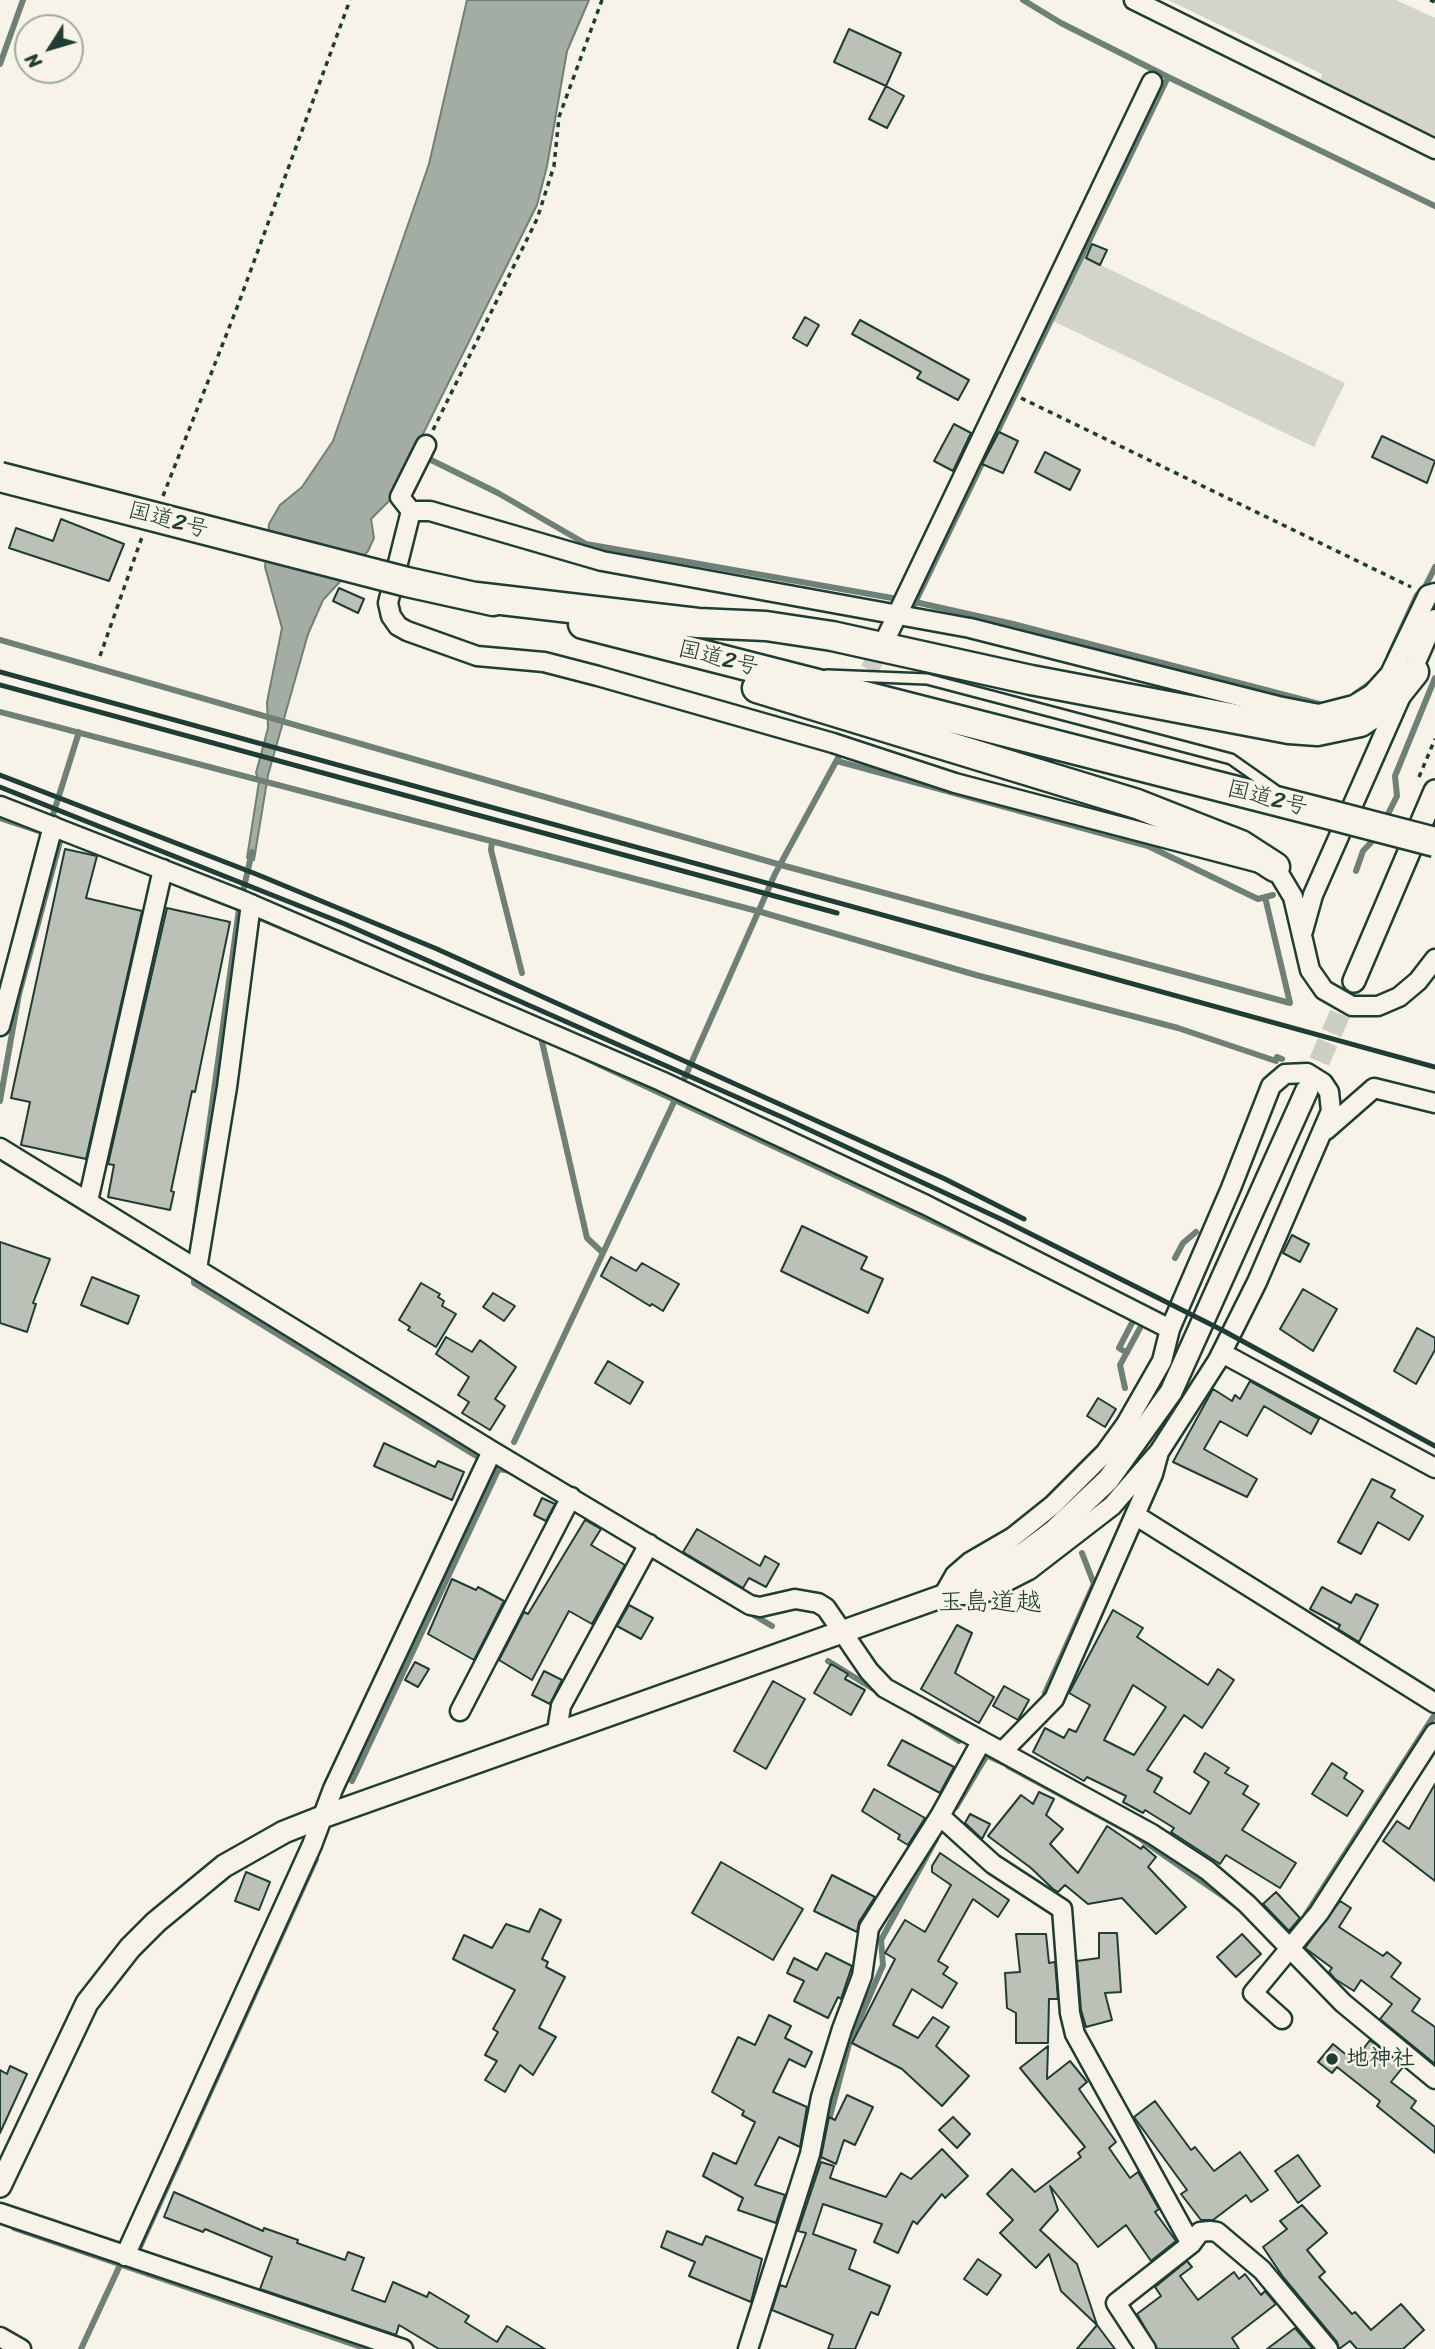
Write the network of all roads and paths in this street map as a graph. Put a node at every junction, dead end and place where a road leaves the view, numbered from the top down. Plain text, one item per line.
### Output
1 (350, 0) edge
2 (602, 0) edge
3 (1134, 0) edge
4 (1430, 0) edge
5 (1435, 2) edge
6 (1152, 82) dead end
7 (1435, 149) edge
8 (1018, 396) dead end
9 (422, 452) joint
10 (0, 477) edge
11 (157, 507) dead end
12 (411, 511) junction
13 (143, 536) dead end
14 (1427, 592) edge
15 (476, 597) junction
16 (902, 605) junction
17 (1435, 619) edge
18 (622, 634) junction
19 (887, 636) tunnel mouth
20 (100, 656) dead end
21 (1414, 672) junction
22 (842, 725) dead end
23 (833, 743) junction
24 (1435, 791) edge
25 (0, 806) edge
26 (52, 832) junction
27 (1435, 842) edge
28 (1275, 867) junction
29 (162, 875) junction
30 (246, 906) junction
31 (1302, 935) junction
32 (1434, 958) edge
33 (1354, 982) tunnel mouth
34 (0, 1026) edge
35 (1307, 1090) tunnel mouth
36 (1435, 1103) edge
37 (1323, 1133) junction
38 (0, 1148) edge
39 (88, 1201) junction
40 (197, 1269) junction
41 (1170, 1329) junction
42 (1222, 1353) junction
43 (1159, 1452) junction
44 (488, 1459) junction
45 (1435, 1468) edge
46 (568, 1502) junction
47 (1135, 1515) junction
48 (646, 1549) junction
49 (943, 1596) junction
50 (843, 1633) junction
51 (1435, 1703) edge
52 (460, 1711) dead end
53 (557, 1731) junction
54 (1435, 1733) edge
55 (981, 1742) junction
56 (1002, 1752) junction
57 (322, 1816) junction
58 (940, 1816) junction
59 (1292, 1949) junction
60 (1282, 2019) dead end
61 (1435, 2079) edge
62 (0, 2186) edge
63 (0, 2213) edge
64 (1191, 2244) junction
65 (125, 2256) junction
66 (0, 2337) edge
67 (21, 2349) edge
68 (403, 2349) edge
69 (748, 2349) edge
70 (1146, 2349) edge
71 (1328, 2349) edge

1 - 11 path
2 - 9 path
3 - 7 street
4 - 5 path
6 - 16 street
8 - 14 path
9 - 12 street
10 - 15 highway, 国道2号, bridge
12 - 16 street
12 - 23 street
13 - 20 path
14 - 16 street
15 - 18 highway, 国道2号
15 - 21 highway
16 - 19 street
17 - 21 street
18 - 27 highway, 国道2号, bridge
18 - 28 highway
21 - 31 street
22 - 23 street
23 - 28 street
24 - 33 street
25 - 26 street
26 - 29 street
26 - 34 street
28 - 31 street
29 - 30 street
29 - 39 street
30 - 40 street
30 - 41 street
31 - 32 street
35 - 49 street
36 - 37 street
37 - 41 street
37 - 42 street
38 - 39 street
39 - 40 street
40 - 44 street
41 - 49 street
42 - 43 street
42 - 45 street
43 - 47 street
43 - 49 street
44 - 46 street
44 - 57 street
46 - 48 street
46 - 52 street
47 - 51 street
47 - 56 street
48 - 50 street
48 - 53 street
49 - 50 street
50 - 53 street
50 - 55 street
53 - 57 street
54 - 59 street
55 - 56 street
55 - 58 street
56 - 59 street
57 - 62 street
57 - 65 street
58 - 64 street
58 - 69 street
59 - 60 street
59 - 61 street
63 - 65 street
64 - 70 street
64 - 71 street
65 - 68 street
66 - 67 street

